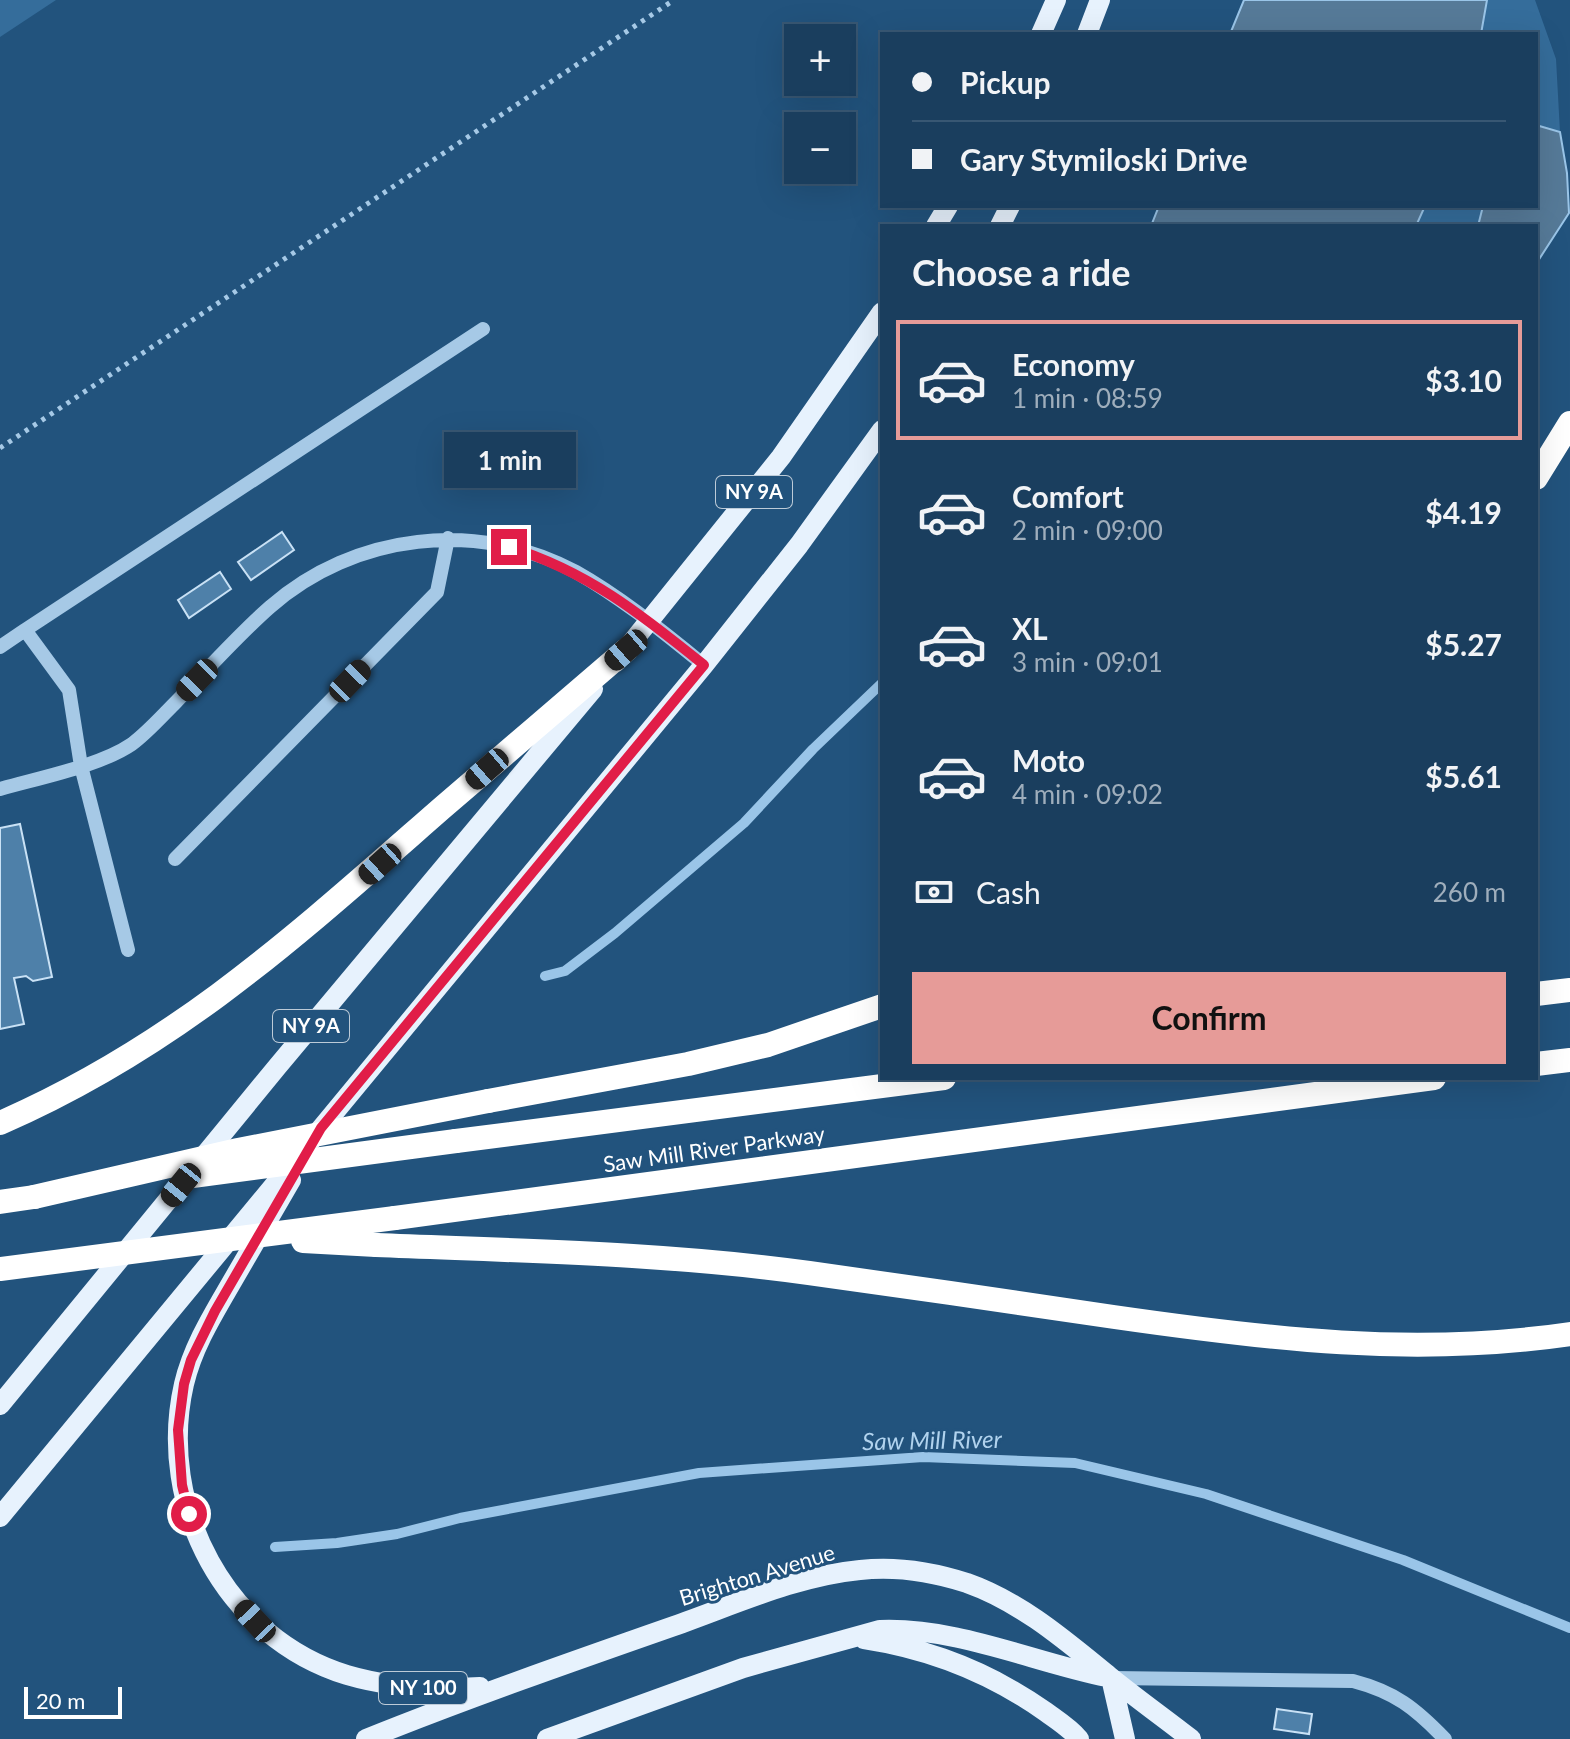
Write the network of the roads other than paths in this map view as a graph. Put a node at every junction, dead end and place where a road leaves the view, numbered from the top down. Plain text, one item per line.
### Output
1 (1056, 0) edge
2 (1100, 0) edge
3 (1042, 32) edge
4 (1088, 32) edge
5 (880, 315) edge
6 (483, 329) dead end
7 (1570, 423) edge
8 (880, 433) edge
9 (1538, 475) edge
10 (448, 538) junction
11 (650, 621) junction
12 (25, 630) junction
13 (0, 647) edge
14 (626, 650) junction
15 (704, 665) junction
16 (81, 766) junction
17 (0, 789) edge
18 (175, 859) dead end
19 (128, 950) dead end
20 (1570, 990) edge
21 (1538, 994) edge
22 (880, 1007) edge
23 (1570, 1060) edge
24 (1538, 1064) edge
25 (929, 1080) edge
26 (1419, 1080) edge
27 (0, 1123) edge
28 (321, 1128) junction
29 (34, 1197) junction
30 (0, 1202) edge
31 (237, 1239) junction
32 (0, 1269) edge
33 (1570, 1334) edge
34 (0, 1405) edge
35 (0, 1517) edge
36 (852, 1637) junction
37 (539, 1674) junction
38 (1111, 1678) junction
39 (366, 1739) edge
40 (547, 1739) edge
41 (1079, 1739) edge
42 (1125, 1739) edge
43 (1191, 1739) edge
44 (1445, 1739) edge

1 - 3 main road
2 - 4 main road
5 - 11 main road, NY 9A
6 - 12 lane
7 - 9 highway
8 - 15 main road, NY 9A
10 - 11 lane
10 - 16 lane
10 - 18 lane
11 - 14 main road, NY 9A
11 - 15 lane
12 - 13 lane
12 - 16 lane
14 - 27 highway
14 - 34 main road, NY 9A
15 - 28 main road, NY 9A
16 - 17 lane
16 - 19 lane
20 - 21 highway
22 - 29 highway, bridge
23 - 24 highway
25 - 29 highway, Saw Mill River Parkway, bridge
26 - 31 highway, Saw Mill River Parkway, bridge
28 - 35 main road, NY 9A
28 - 37 main road, NY 100
29 - 30 highway, Saw Mill River Parkway
31 - 32 highway, Saw Mill River Parkway, bridge
31 - 33 highway, bridge
36 - 38 main road
36 - 40 main road
36 - 41 main road
37 - 38 main road, Brighton Avenue / NY 100
37 - 39 main road
38 - 42 main road
38 - 43 main road, Brighton Avenue
38 - 44 lane

